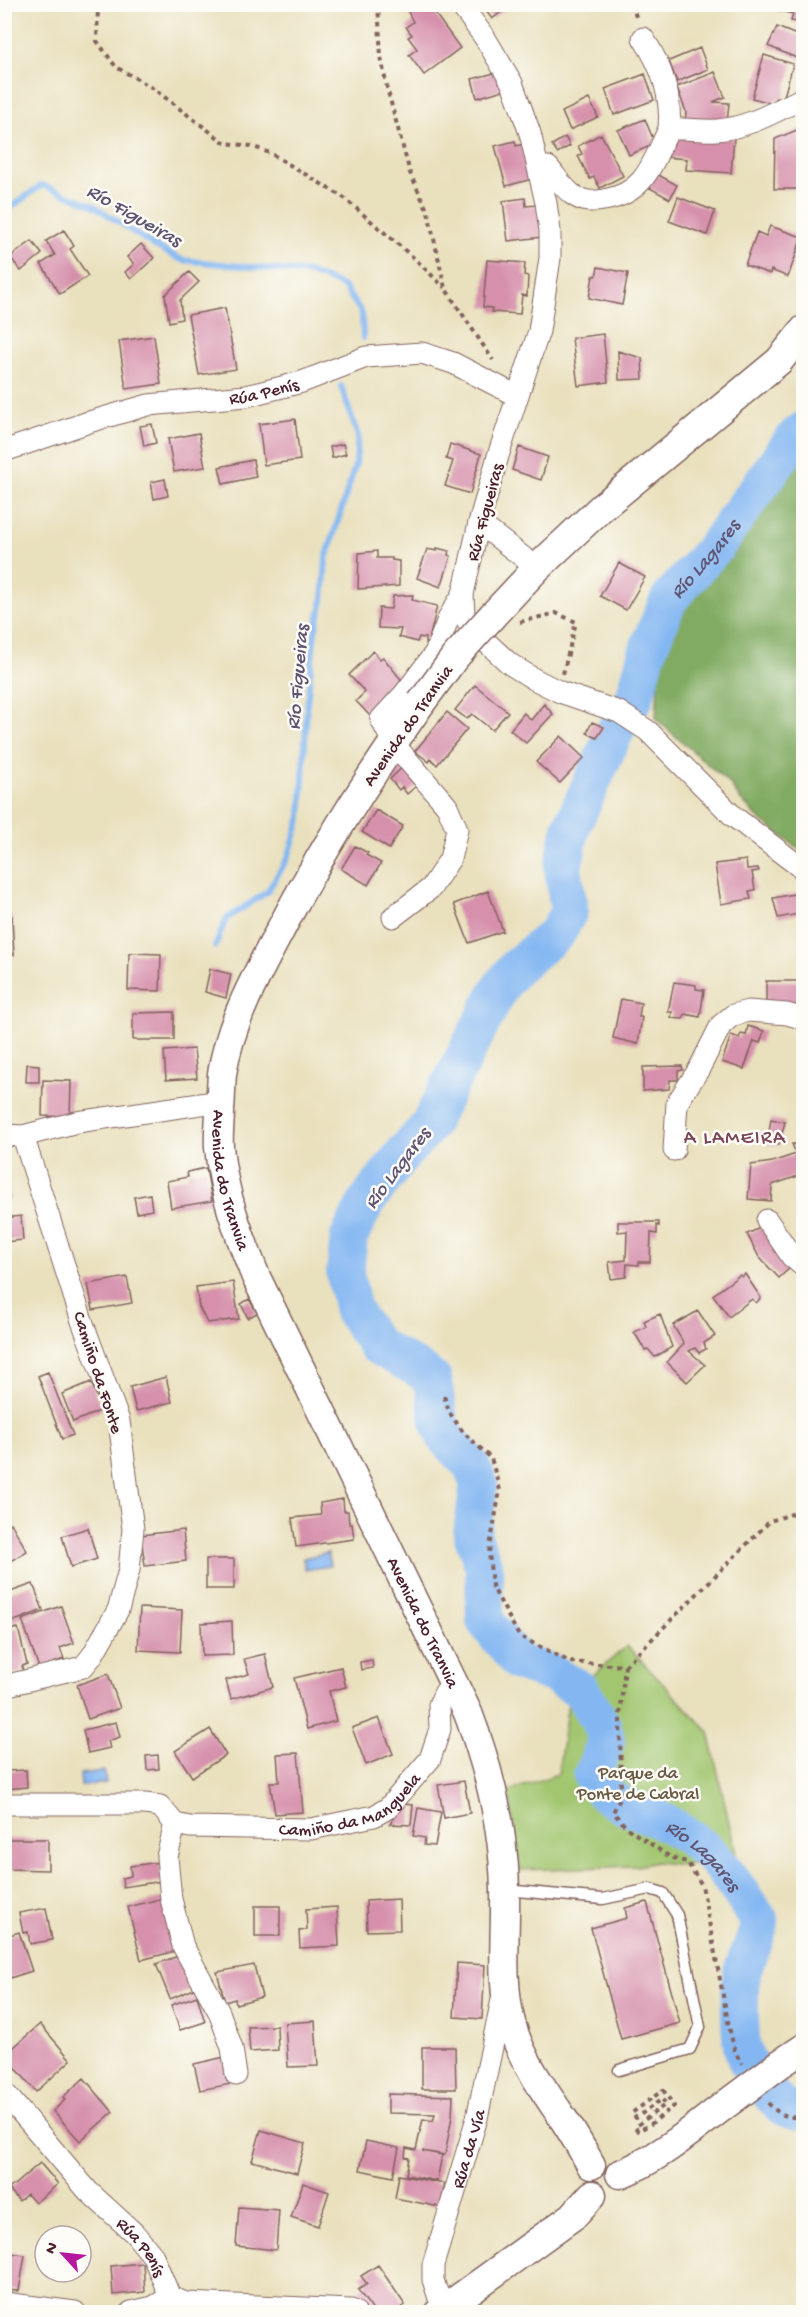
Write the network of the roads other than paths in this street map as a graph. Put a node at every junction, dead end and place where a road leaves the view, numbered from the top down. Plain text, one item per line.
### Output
1 (460, 4) edge
2 (643, 38) dead end
3 (804, 96) edge
4 (669, 129) junction
5 (539, 167) junction
6 (804, 330) edge
7 (512, 394) junction
8 (4, 451) edge
9 (479, 523) junction
10 (537, 568) junction
11 (463, 594) junction
12 (393, 742) junction
13 (804, 870) edge
14 (393, 917) dead end
15 (804, 1019) edge
16 (221, 1101) junction
17 (14, 1136) edge
18 (674, 1150) dead end
19 (767, 1220) dead end
20 (804, 1267) edge
21 (454, 1684) junction
22 (4, 1686) edge
23 (4, 1804) edge
24 (175, 1824) junction
25 (505, 1890) junction
26 (505, 1985) junction
27 (804, 2048) edge
28 (620, 2070) dead end
29 (236, 2075) dead end
30 (4, 2092) edge
31 (591, 2165) junction
32 (620, 2174) junction
33 (592, 2195) junction
34 (170, 2297) junction
35 (4, 2303) edge
36 (441, 2311) edge
37 (75, 2313) edge
38 (131, 2313) edge
39 (355, 2313) edge

1 - 5 street, Rúa Figueiras
2 - 4 street
3 - 4 street
4 - 5 street
5 - 7 street, Rúa Figueiras
6 - 10 main road, Avenida do Tranvia
7 - 8 street, Rúa Penís
7 - 9 street, Rúa Figueiras
9 - 10 street
9 - 11 street, Rúa Figueiras
10 - 12 main road, Avenida do Tranvia, bridge
11 - 12 street
11 - 13 street, Rúa Figueiras
12 - 14 street
12 - 16 main road, Avenida do Tranvia
15 - 18 street
16 - 17 street
16 - 21 main road, Avenida do Tranvia
17 - 22 street, Camiño da Fonte
19 - 20 street
21 - 24 street, Camiño da Manguela
21 - 25 main road, Avenida do Tranvia
23 - 24 street
24 - 29 street
25 - 26 main road, Avenida do Tranvia
25 - 28 lane
26 - 31 main road, Avenida do Tranvia
26 - 36 street, Rúa da Vía
27 - 32 main road, bridge
30 - 34 street, Rúa Penís
31 - 32 main road
31 - 33 main road
32 - 33 main road
33 - 36 main road
34 - 38 street
34 - 39 street, Rúa Penís
35 - 37 street

